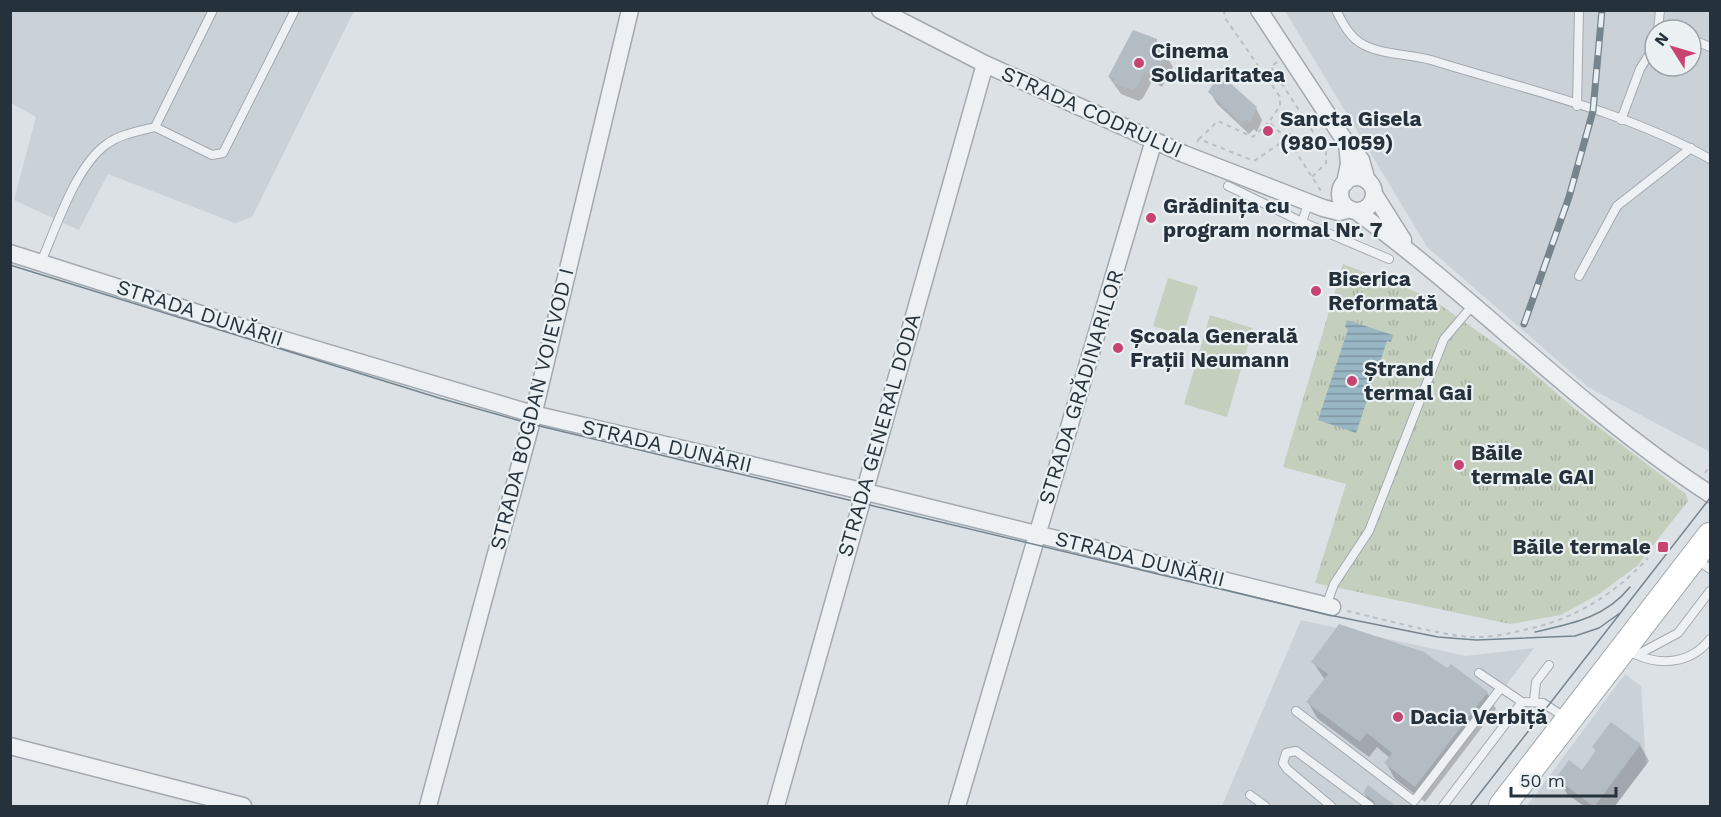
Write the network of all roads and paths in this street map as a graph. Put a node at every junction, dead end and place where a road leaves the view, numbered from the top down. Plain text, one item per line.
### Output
1 (213, 10) edge
2 (295, 10) edge
3 (630, 10) edge
4 (880, 10) edge
5 (1224, 10) edge
6 (1259, 10) edge
7 (1336, 10) edge
8 (1579, 10) edge
9 (1288, 55) junction
10 (985, 64) junction
11 (1643, 64) edge
12 (1270, 67) junction
13 (1263, 72) junction
14 (1577, 106) junction
15 (1621, 120) junction
16 (1269, 122) junction
17 (155, 127) junction
18 (1284, 136) junction
19 (1199, 139) junction
20 (1154, 140) junction
21 (1282, 142) junction
22 (1347, 144) junction
23 (1691, 148) junction
24 (1294, 149) junction
25 (1184, 154) junction
26 (1710, 159) edge
27 (1312, 177) junction
28 (1228, 186) dead end
29 (1343, 186) junction
30 (1370, 187) junction
31 (1317, 199) junction
32 (1353, 210) junction
33 (1302, 222) junction
34 (1408, 249) junction
35 (10, 253) edge
36 (1389, 259) dead end
37 (41, 262) junction
38 (1579, 276) dead end
39 (1472, 306) junction
40 (533, 414) junction
41 (862, 491) junction
42 (1710, 494) edge
43 (1037, 534) junction
44 (1710, 536) edge
45 (1648, 558) dead end
46 (1702, 563) edge
47 (1709, 596) edge
48 (1329, 607) junction
49 (1710, 639) edge
50 (1630, 652) junction
51 (1549, 665) dead end
52 (1479, 673) dead end
53 (1500, 689) junction
54 (1534, 701) junction
55 (1522, 702) junction
56 (1296, 711) dead end
57 (1569, 720) junction
58 (10, 746) edge
59 (1250, 795) dead end
60 (243, 807) edge
61 (428, 807) edge
62 (776, 807) edge
63 (957, 807) edge
64 (1265, 807) edge
65 (1331, 807) edge
66 (1370, 807) edge
67 (1443, 807) edge
68 (1502, 807) edge

1 - 17 lane
2 - 17 lane
3 - 40 street, STRADA BOGDAN VOIEVOD I
4 - 10 street, STRADA CODRULUI
5 - 13 path
6 - 9 street
7 - 14 lane
8 - 14 lane
9 - 12 path
9 - 22 street
10 - 20 street, STRADA CODRULUI
10 - 41 street, STRADA GENERAL DODA
11 - 15 lane
12 - 13 path
12 - 27 path
13 - 16 path
14 - 15 lane
15 - 23 lane
16 - 18 path
16 - 19 path
17 - 37 lane
18 - 21 path
18 - 24 path
19 - 21 path
19 - 25 path
20 - 25 street, STRADA CODRULUI
20 - 43 street, STRADA GRĂDINARILOR
21 - 24 path
22 - 29 street
22 - 30 street
23 - 26 lane
23 - 38 lane
24 - 27 path
25 - 31 street, STRADA CODRULUI
27 - 31 path
28 - 33 lane
29 - 30 street
29 - 31 street
29 - 32 street
30 - 32 street
30 - 34 street
31 - 32 street, STRADA CODRULUI
31 - 33 lane
32 - 34 street
33 - 36 lane
34 - 39 street
35 - 37 street, STRADA DUNĂRII
37 - 40 street, STRADA DUNĂRII
39 - 42 street
39 - 48 lane
40 - 41 street, STRADA DUNĂRII
40 - 61 street, STRADA BOGDAN VOIEVOD I
41 - 43 street, STRADA DUNĂRII
41 - 62 street, STRADA GENERAL DODA
43 - 48 street, STRADA DUNĂRII
43 - 63 street, STRADA GRĂDINARILOR
44 - 46 main road
45 - 48 path
46 - 50 main road
47 - 50 lane
49 - 50 lane
50 - 57 main road
51 - 54 lane
52 - 53 lane
53 - 55 lane
53 - 56 lane
54 - 55 lane
54 - 57 lane
55 - 67 lane
57 - 68 main road
58 - 60 street
59 - 64 lane
65 - 66 lane

